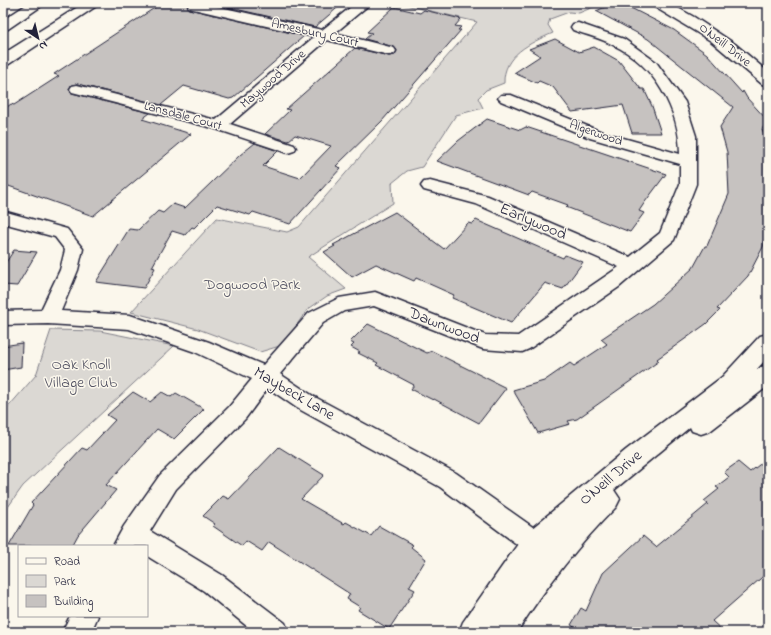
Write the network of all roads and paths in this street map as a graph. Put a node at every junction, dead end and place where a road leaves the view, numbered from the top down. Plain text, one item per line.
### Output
1 (39, 3) edge
2 (94, 3) edge
3 (365, 3) edge
4 (658, 3) edge
5 (674, 3) edge
6 (194, 5) dead end
7 (3, 26) edge
8 (578, 27) dead end
9 (325, 34) junction
10 (389, 51) dead end
11 (3, 61) edge
12 (768, 66) edge
13 (768, 81) edge
14 (77, 88) dead end
15 (506, 98) dead end
16 (219, 125) junction
17 (288, 148) dead end
18 (688, 161) junction
19 (430, 186) dead end
20 (3, 217) edge
21 (632, 265) junction
22 (48, 317) junction
23 (3, 318) edge
24 (768, 342) edge
25 (768, 373) edge
26 (266, 376) junction
27 (129, 540) edge
28 (139, 545) edge
29 (546, 548) junction
30 (148, 550) edge
31 (84, 617) edge
32 (76, 632) edge
33 (275, 632) edge
34 (474, 632) edge
35 (500, 632) edge

1 - 7 main road
2 - 11 main road
3 - 9 street, Maywood Drive
4 - 13 main road, O'Neill Drive
5 - 12 main road, O'Neill Drive
6 - 9 street, Amesbury Court
8 - 18 street, Dawnwood
9 - 10 street, Amesbury Court
9 - 16 street, Maywood Drive
14 - 16 street, Lansdale Court
15 - 18 street, Algerwood
16 - 17 street, Lansdale Court
18 - 21 street, Dawnwood
19 - 21 street, Earlywood
20 - 22 street
21 - 26 street, Dawnwood
22 - 23 street, Maybeck Lane
22 - 26 street, Maybeck Lane
24 - 29 main road, O'Neill Drive
25 - 29 main road, O'Neill Drive
26 - 27 street, Dawnwood
26 - 29 street, Maybeck Lane
27 - 28 street
29 - 34 main road, O'Neill Drive
29 - 35 main road, O'Neill Drive
30 - 33 street
31 - 32 street

